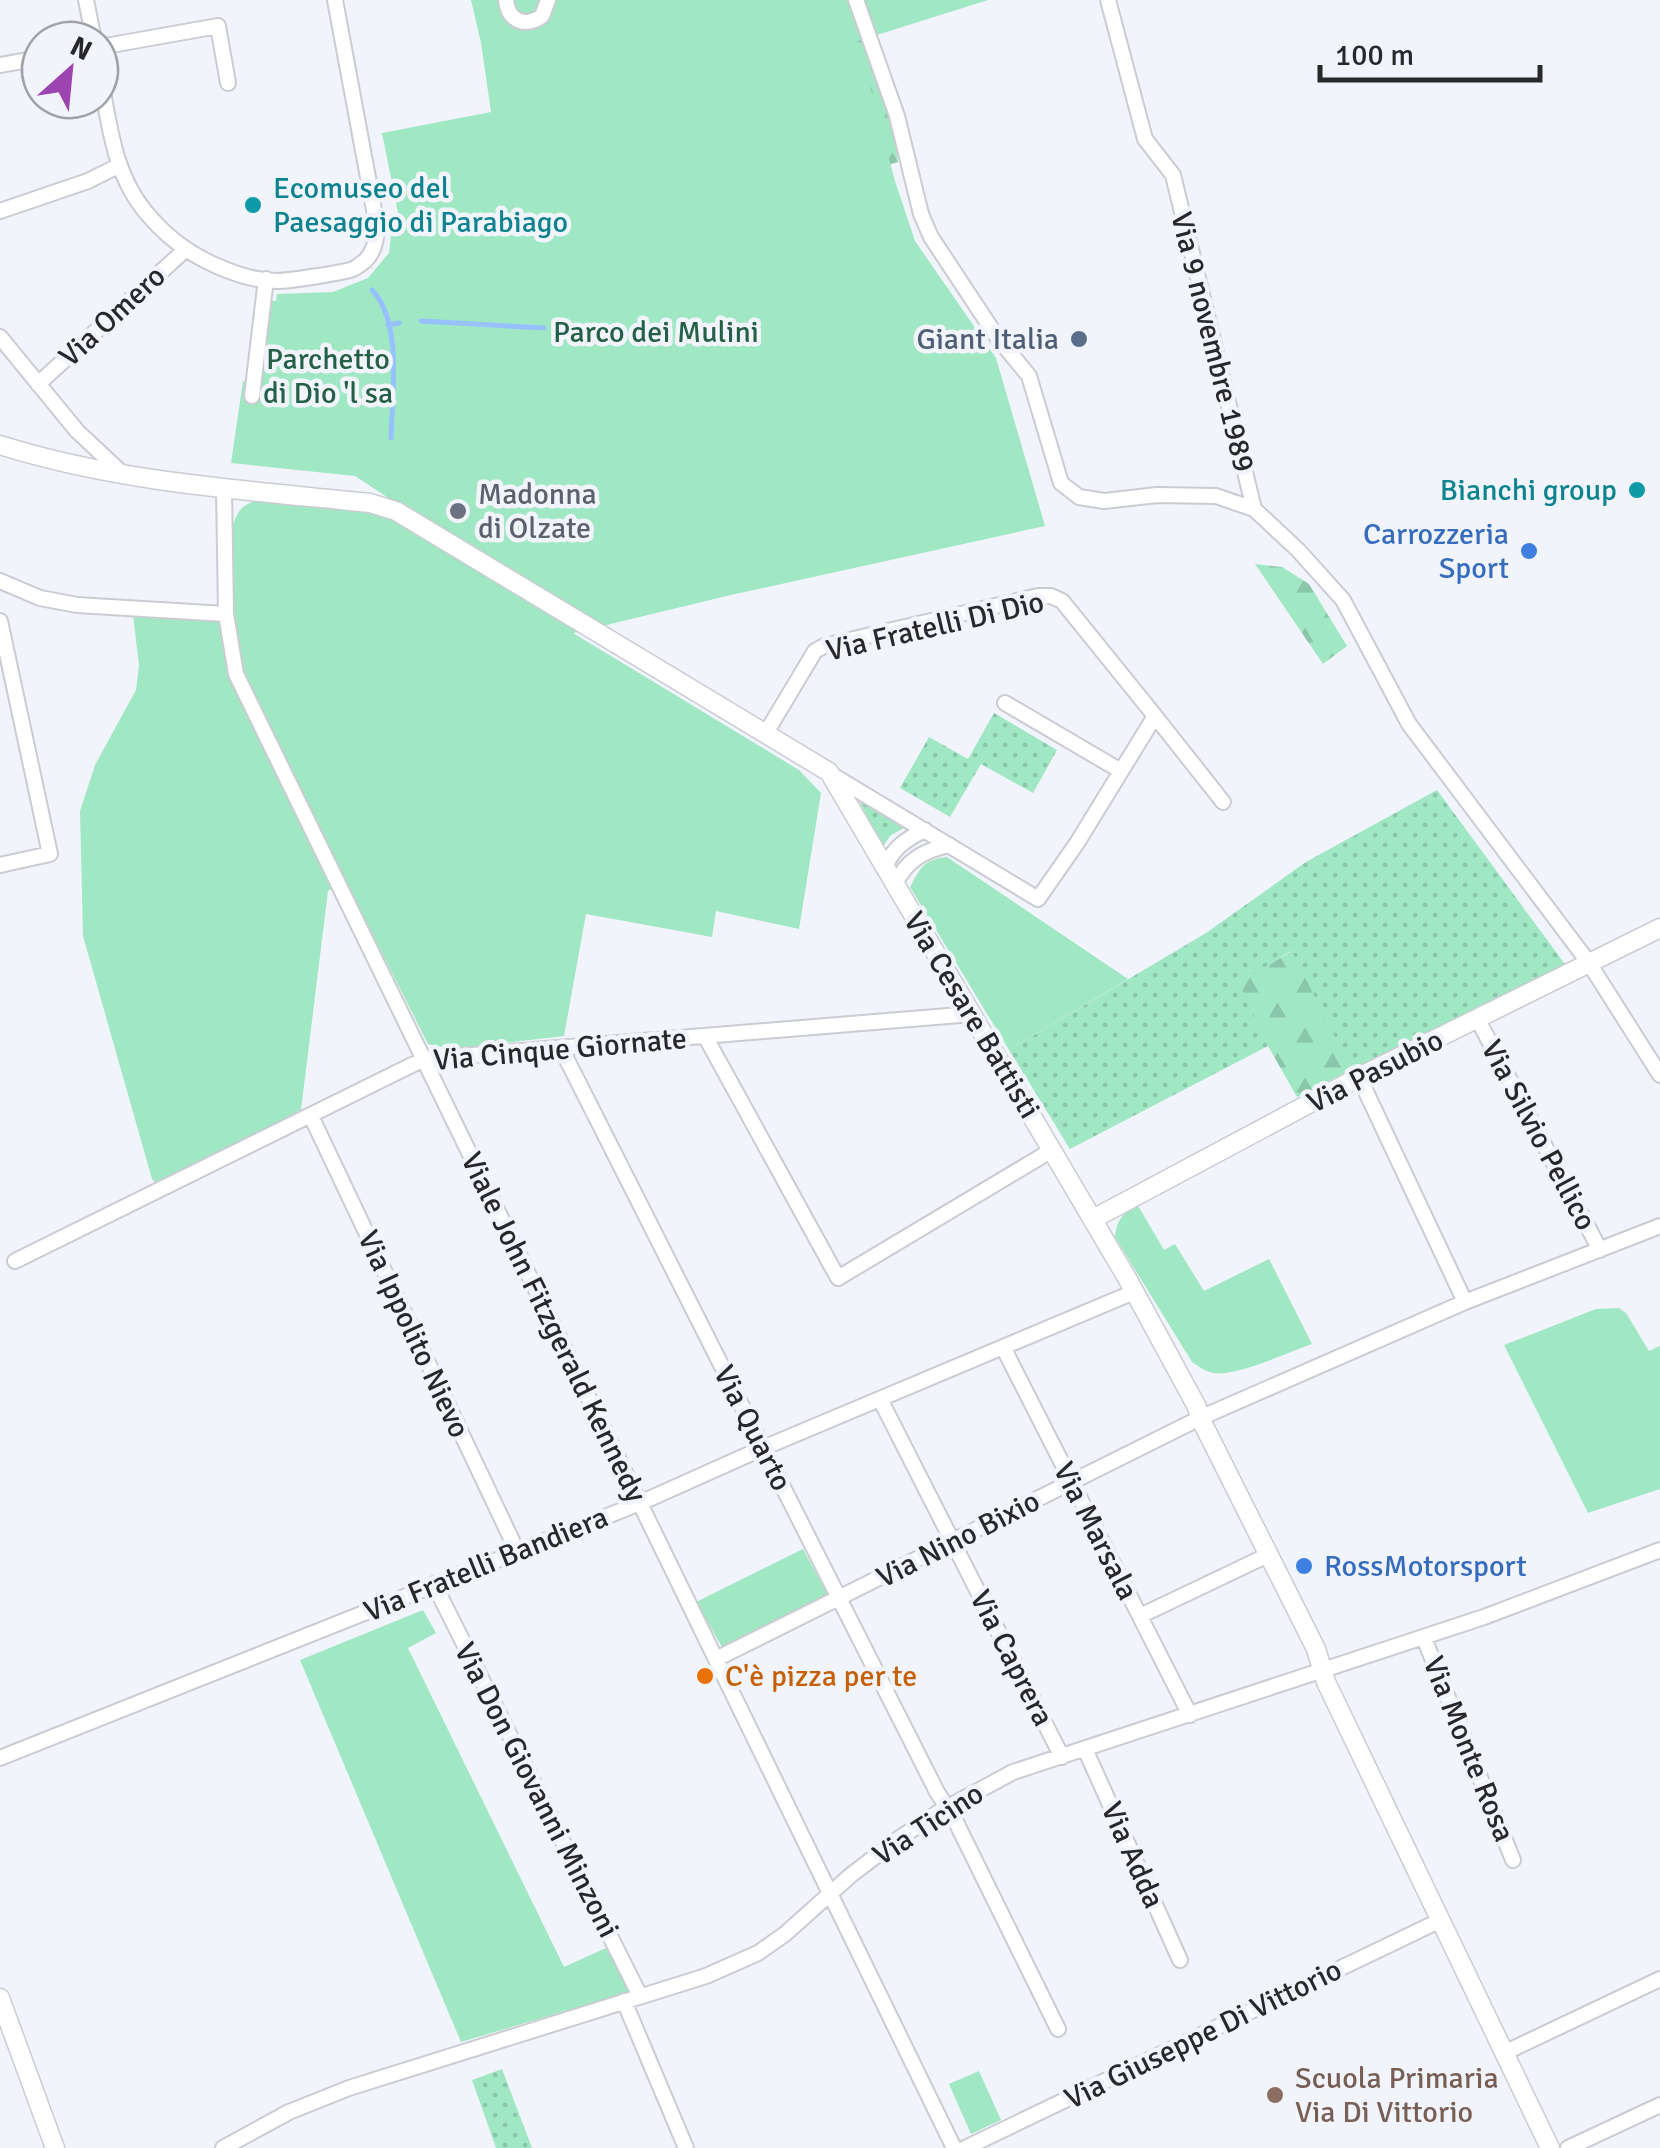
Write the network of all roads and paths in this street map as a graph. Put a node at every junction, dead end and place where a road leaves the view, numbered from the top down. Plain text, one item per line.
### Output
1 (335, 0) edge
2 (506, 0) edge
3 (548, 0) edge
4 (856, 0) edge
5 (1108, 0) edge
6 (120, 43) edge
7 (228, 83) dead end
8 (109, 120) edge
9 (118, 166) junction
10 (0, 211) edge
11 (186, 248) junction
12 (266, 280) junction
13 (0, 336) edge
14 (38, 384) junction
15 (252, 396) dead end
16 (0, 445) edge
17 (125, 476) junction
18 (224, 488) junction
19 (1254, 509) junction
20 (0, 581) edge
21 (226, 614) junction
22 (0, 621) edge
23 (1005, 703) dead end
24 (1154, 716) junction
25 (766, 733) junction
26 (1121, 770) junction
27 (829, 772) junction
28 (1223, 802) dead end
29 (925, 830) junction
30 (949, 845) junction
31 (0, 865) edge
32 (885, 867) junction
33 (895, 884) junction
34 (1660, 928) edge
35 (1589, 963) junction
36 (972, 1014) junction
37 (1478, 1020) junction
38 (705, 1036) junction
39 (562, 1048) junction
40 (424, 1059) junction
41 (1660, 1075) edge
42 (1360, 1077) junction
43 (311, 1116) junction
44 (1052, 1150) junction
45 (1092, 1219) junction
46 (1660, 1226) edge
47 (1600, 1250) junction
48 (15, 1262) dead end
49 (1134, 1292) junction
50 (1465, 1302) junction
51 (1003, 1347) junction
52 (880, 1398) junction
53 (1200, 1418) junction
54 (763, 1448) junction
55 (1071, 1482) junction
56 (640, 1504) junction
57 (952, 1541) junction
58 (1660, 1550) edge
59 (516, 1551) junction
60 (1268, 1555) junction
61 (434, 1584) junction
62 (839, 1598) junction
63 (1140, 1616) junction
64 (1424, 1638) junction
65 (716, 1660) junction
66 (1323, 1672) junction
67 (1190, 1715) junction
68 (1085, 1749) junction
69 (1062, 1756) junction
70 (0, 1758) edge
71 (947, 1807) junction
72 (1513, 1860) dead end
73 (829, 1894) junction
74 (1441, 1920) junction
75 (1180, 1960) dead end
76 (1660, 1979) edge
77 (640, 1996) junction
78 (0, 1998) edge
79 (624, 2001) junction
80 (1058, 2029) dead end
81 (1504, 2052) junction
82 (1660, 2105) edge
83 (55, 2148) edge
84 (223, 2148) edge
85 (686, 2148) edge
86 (954, 2148) edge
87 (965, 2148) edge
88 (1550, 2148) edge
89 (1568, 2148) edge

1 - 12 street
2 - 3 street
4 - 19 street
5 - 19 street, Via 9 novembre 1989
6 - 7 street
8 - 9 street
9 - 10 street
9 - 11 street
11 - 12 street
11 - 14 street, Via Omero
12 - 15 street
13 - 14 street
14 - 17 street
16 - 17 street, Via Cesare Battisti
17 - 18 street, Via Cesare Battisti
18 - 21 street, Viale John Fitzgerald Kennedy
18 - 25 street, Via Cesare Battisti
19 - 35 street
20 - 21 street
21 - 40 street, Viale John Fitzgerald Kennedy
22 - 31 street
23 - 26 street
24 - 25 street, Via Fratelli Di Dio
24 - 26 street
24 - 28 street, Via Fratelli Di Dio
25 - 27 street, Via Cesare Battisti
26 - 30 street
27 - 29 street
27 - 32 street, Via Cesare Battisti
29 - 30 street
29 - 32 street
30 - 33 street
32 - 33 street, Via Cesare Battisti
33 - 36 street, Via Cesare Battisti
34 - 35 street, Via Pasubio
35 - 37 street, Via Pasubio
35 - 41 street
36 - 38 street, Via Cinque Giornate
36 - 44 street, Via Cesare Battisti
37 - 42 street, Via Pasubio
37 - 47 street, Via Silvio Pellico
38 - 39 street, Via Cinque Giornate
38 - 44 street
39 - 40 street, Via Cinque Giornate
39 - 54 street, Via Quarto
40 - 43 street, Via Cinque Giornate
40 - 56 street, Viale John Fitzgerald Kennedy
42 - 45 street, Via Pasubio
42 - 50 street
43 - 48 street, Via Cinque Giornate
43 - 59 street, Via Ippolito Nievo
44 - 45 street, Via Cesare Battisti
45 - 49 street, Via Cesare Battisti
46 - 47 street
47 - 50 street
49 - 51 street, Via Fratelli Bandiera
49 - 53 street, Via Cesare Battisti
50 - 53 street
51 - 52 street, Via Fratelli Bandiera
51 - 55 street, Via Marsala
52 - 54 street, Via Fratelli Bandiera
52 - 57 street, Via Caprera
53 - 55 street, Via Nino Bixio
53 - 60 street, Via Cesare Battisti
54 - 56 street, Via Fratelli Bandiera
54 - 62 street, Via Quarto
55 - 57 street, Via Nino Bixio
55 - 63 street, Via Marsala
56 - 59 street, Via Fratelli Bandiera
56 - 65 street, Viale John Fitzgerald Kennedy
57 - 62 street, Via Nino Bixio
57 - 69 street, Via Caprera
58 - 64 street, Via Ticino
59 - 61 street, Via Fratelli Bandiera
60 - 63 street
60 - 66 street, Via Cesare Battisti
61 - 70 street, Via Fratelli Bandiera
61 - 77 street, Via Don Giovanni Minzoni
62 - 65 street, Via Nino Bixio
62 - 71 street, Via Quarto
63 - 67 street, Via Marsala
64 - 66 street, Via Ticino
64 - 72 street, Via Monte Rosa
65 - 73 street, Viale John Fitzgerald Kennedy
66 - 67 street, Via Ticino
66 - 74 street, Via Cesare Battisti
67 - 68 street, Via Ticino
68 - 69 street, Via Ticino
68 - 75 street, Via Adda
69 - 71 street, Via Ticino
71 - 73 street, Via Ticino
71 - 80 street, Via Quarto
73 - 77 street, Via Ticino
73 - 86 street, Viale John Fitzgerald Kennedy
74 - 81 street, Via Cesare Battisti
74 - 87 street, Via Giuseppe Di Vittorio
76 - 81 street
77 - 79 street, Via Ticino
78 - 83 street
79 - 84 street, Via Ticino
79 - 85 street
81 - 88 street, Via Cesare Battisti
82 - 89 street

